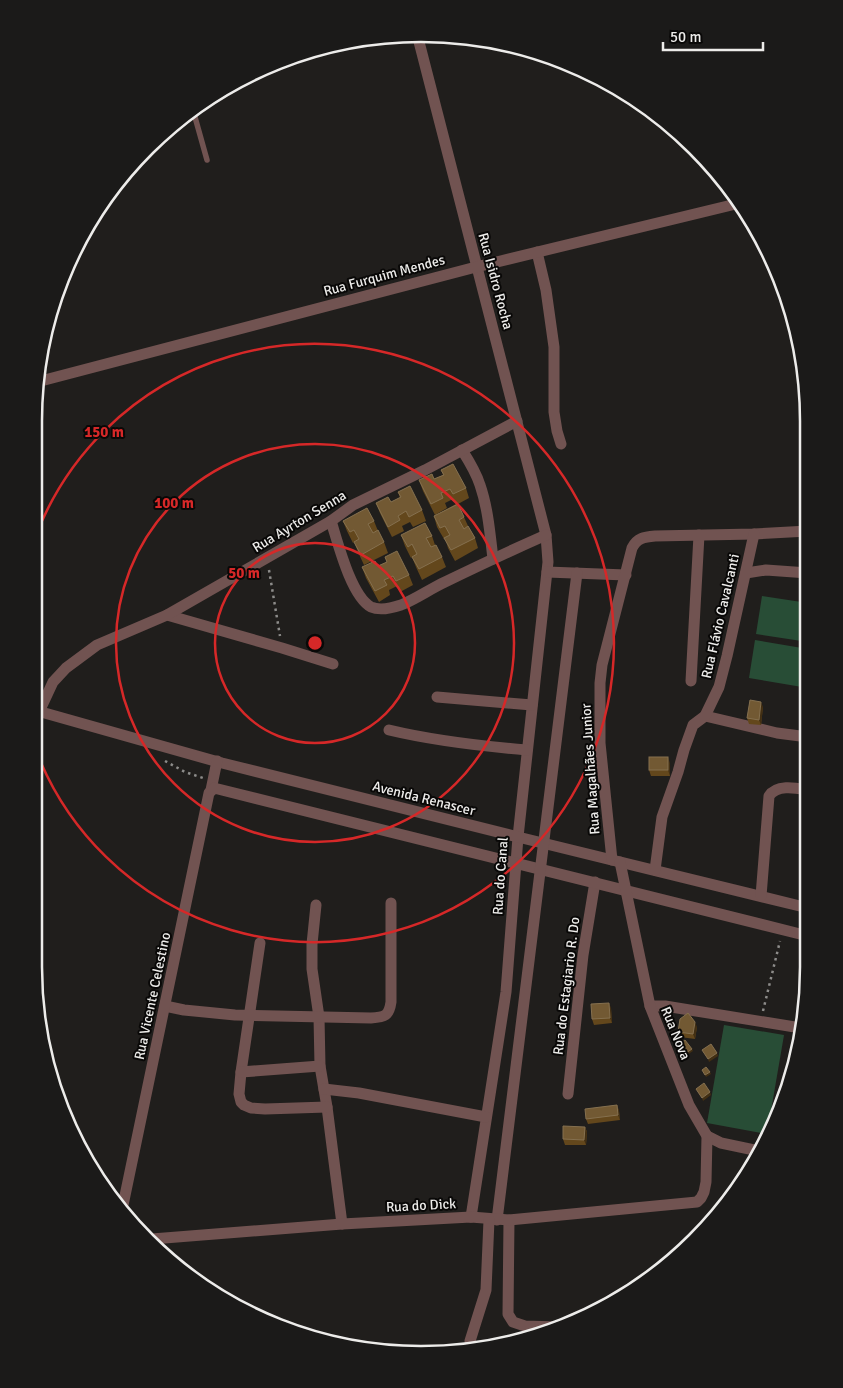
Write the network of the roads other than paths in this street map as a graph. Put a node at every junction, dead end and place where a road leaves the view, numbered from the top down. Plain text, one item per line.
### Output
1 (419, 42) edge
2 (195, 118) edge
3 (207, 160) dead end
4 (732, 205) edge
5 (536, 252) junction
6 (476, 267) junction
7 (45, 380) edge
8 (517, 421) junction
9 (561, 444) dead end
10 (462, 450) junction
11 (331, 522) junction
12 (800, 531) edge
13 (754, 534) junction
14 (546, 535) junction
15 (699, 535) junction
16 (493, 558) junction
17 (547, 572) junction
18 (800, 572) edge
19 (578, 573) junction
20 (746, 573) junction
21 (626, 575) junction
22 (167, 614) junction
23 (334, 664) dead end
24 (691, 681) dead end
25 (437, 697) dead end
26 (42, 702) edge
27 (532, 705) junction
28 (42, 712) edge
29 (705, 716) junction
30 (389, 730) dead end
31 (800, 735) edge
32 (528, 750) junction
33 (217, 762) junction
34 (800, 789) edge
35 (212, 790) junction
36 (518, 837) junction
37 (544, 843) junction
38 (616, 861) junction
39 (516, 863) junction
40 (540, 869) junction
41 (656, 870) junction
42 (595, 882) junction
43 (624, 889) junction
44 (761, 896) junction
45 (391, 904) dead end
46 (316, 905) dead end
47 (800, 906) edge
48 (800, 934) edge
49 (260, 943) dead end
50 (165, 1006) junction
51 (650, 1006) junction
52 (250, 1015) junction
53 (319, 1018) junction
54 (795, 1027) edge
55 (320, 1066) junction
56 (242, 1072) junction
57 (324, 1089) junction
58 (568, 1094) dead end
59 (327, 1107) junction
60 (486, 1116) junction
61 (707, 1136) junction
62 (754, 1149) edge
63 (124, 1201) edge
64 (471, 1217) junction
65 (493, 1220) junction
66 (509, 1220) junction
67 (342, 1224) junction
68 (158, 1238) edge
69 (539, 1326) edge
70 (470, 1341) dead end

1 - 6 street, Rua Isidro Rocha
2 - 3 lane
4 - 5 street, Rua Furquim Mendes
5 - 6 street, Rua Furquim Mendes
5 - 9 street
6 - 7 street, Rua Furquim Mendes
6 - 8 street, Rua Isidro Rocha
8 - 10 street, Rua Ayrton Senna
8 - 14 street, Rua Isidro Rocha
10 - 11 street, Rua Ayrton Senna
10 - 16 street
11 - 16 street
11 - 22 street, Rua Ayrton Senna
12 - 13 street, Rua Magalhães Junior
13 - 15 street, Rua Magalhães Junior
13 - 20 street, Rua Flávio Cavalcanti
14 - 16 street
14 - 17 street, Rua do Canal
15 - 21 street, Rua Magalhães Junior
15 - 24 street
17 - 19 street
17 - 27 street, Rua do Canal
18 - 20 street
19 - 21 street
19 - 37 street
20 - 29 street, Rua Flávio Cavalcanti
21 - 38 street, Rua Magalhães Junior
22 - 23 street
22 - 26 street, Rua Ayrton Senna
25 - 27 street
27 - 32 street, Rua do Canal
28 - 33 street, Avenida Renascer
29 - 31 street
29 - 41 street, Rua Flávio Cavalcanti
30 - 32 street
32 - 36 street, Rua do Canal
33 - 35 street, Rua Vicente Celestino
33 - 36 street, Avenida Renascer
34 - 44 street
35 - 39 street
35 - 50 street, Rua Vicente Celestino
36 - 37 street, Avenida Renascer
36 - 39 street, Rua do Canal
37 - 38 street, Avenida Renascer
37 - 40 street
38 - 41 street, Avenida Renascer
38 - 43 street, Rua Nova
39 - 40 street
39 - 60 street, Rua do Canal
40 - 42 street
40 - 65 street
41 - 44 street, Avenida Renascer
42 - 43 street
42 - 58 street, Rua do Estagiario R. Do
43 - 48 street
43 - 51 street, Rua Nova
44 - 47 street, Avenida Renascer
45 - 53 street
46 - 53 street
49 - 52 street
50 - 52 street
50 - 63 street, Rua Vicente Celestino
51 - 54 street
51 - 61 street, Rua Nova
52 - 53 street
52 - 56 street
53 - 55 street
55 - 56 street
55 - 57 street
56 - 59 street
57 - 59 street
57 - 60 street
59 - 67 street
60 - 64 street, Rua do Canal
61 - 62 street
61 - 66 street, Rua do Dick
64 - 65 street, Rua do Dick
64 - 67 street, Rua do Dick
65 - 66 street, Rua do Dick
65 - 70 street
66 - 69 street
67 - 68 street, Rua do Dick

